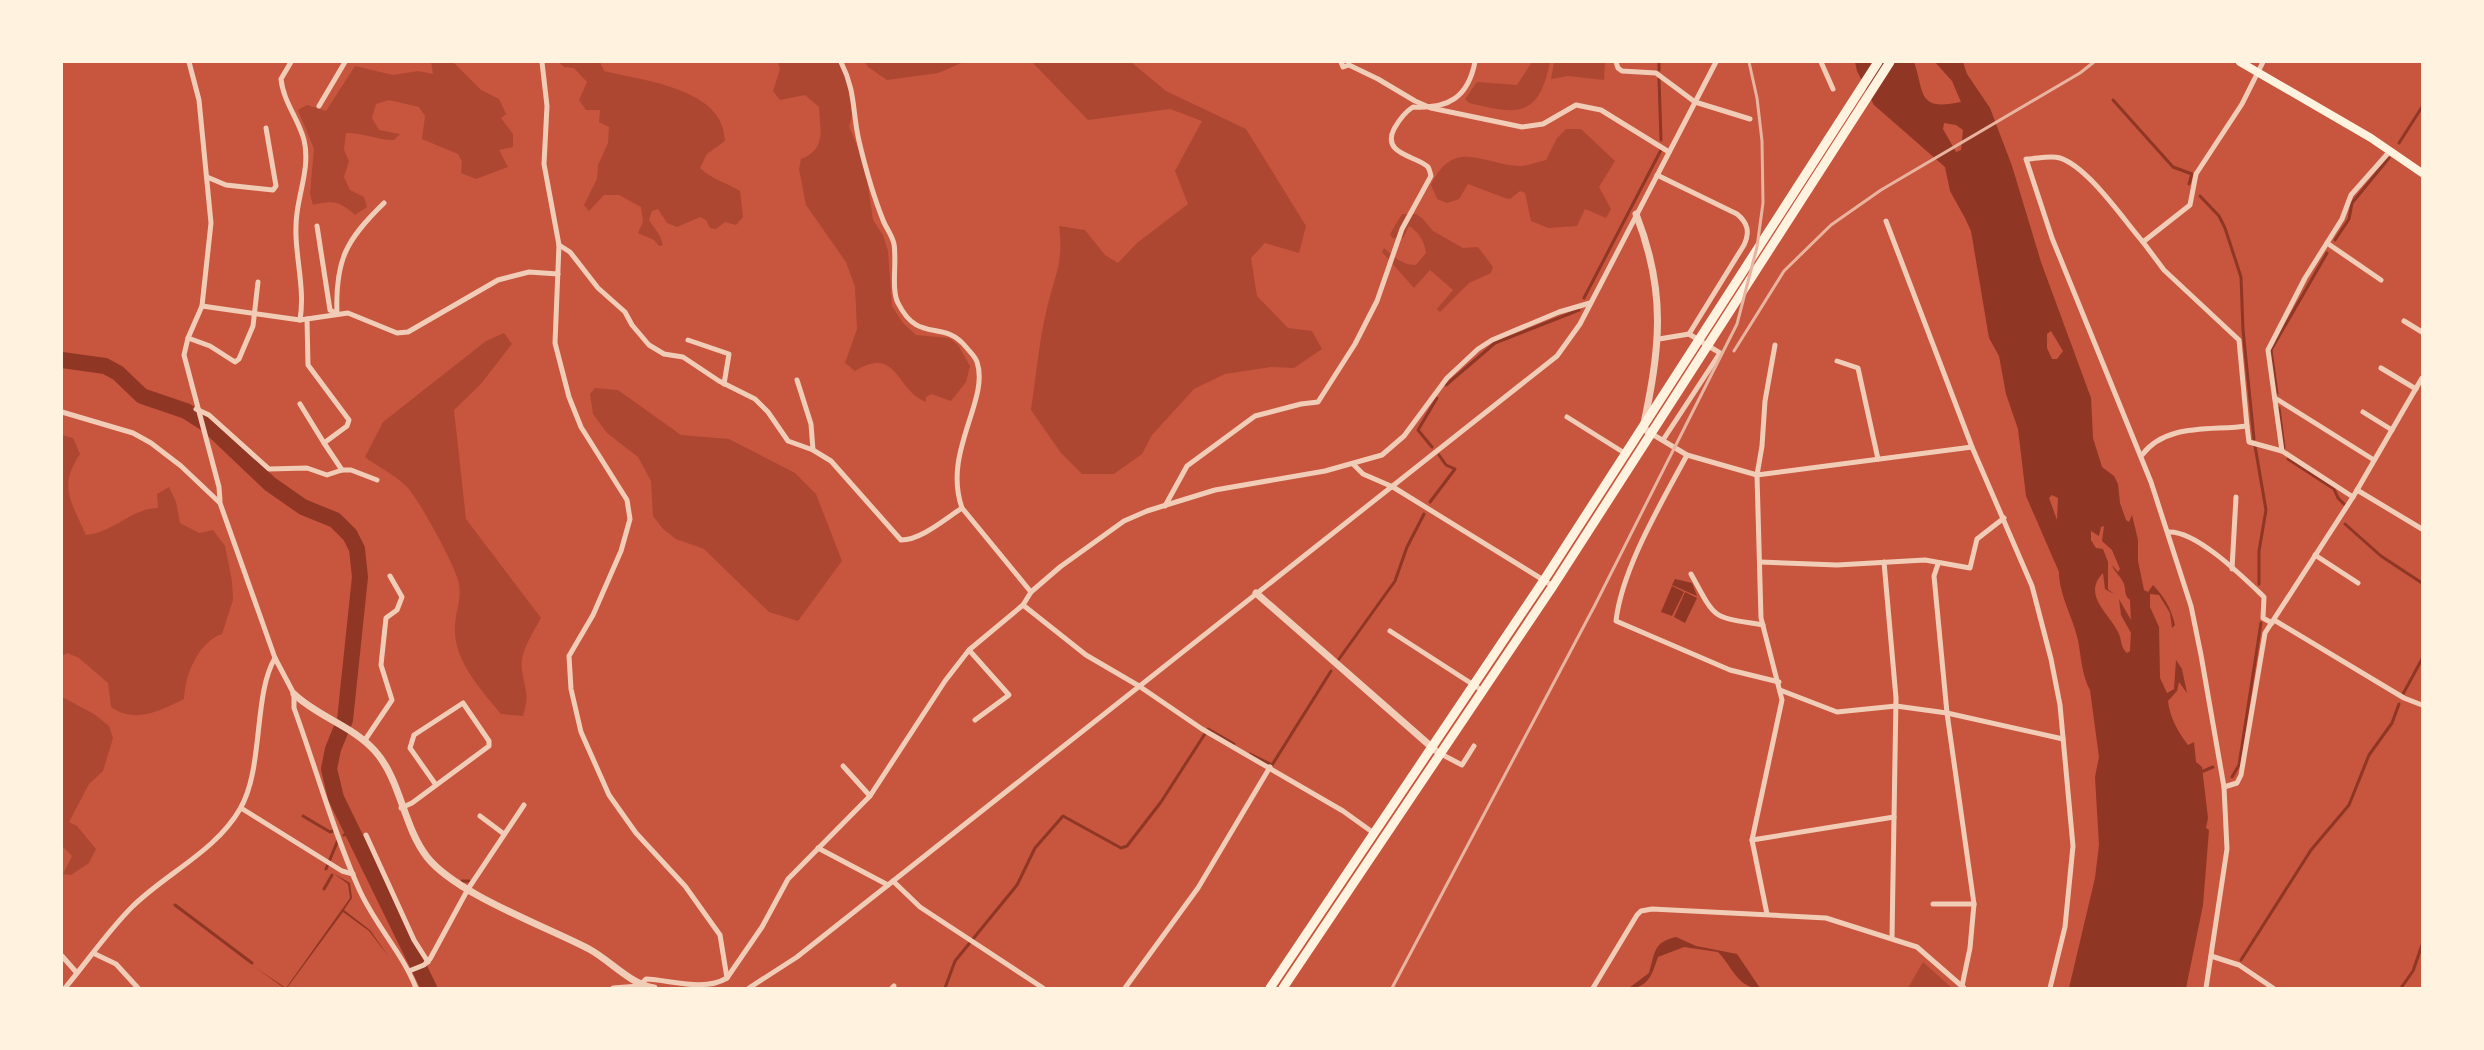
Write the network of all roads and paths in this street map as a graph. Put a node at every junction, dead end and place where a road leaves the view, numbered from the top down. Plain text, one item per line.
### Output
1 (189, 62) edge
2 (291, 62) edge
3 (345, 62) edge
4 (542, 62) edge
5 (841, 62) edge
6 (1341, 62) edge
7 (1475, 62) edge
8 (1616, 62) edge
9 (1716, 62) edge
10 (1821, 62) edge
11 (1878, 62) edge
12 (1890, 62) edge
13 (2240, 62) edge
14 (2263, 62) edge
15 (2259, 72) junction
16 (1833, 89) dead end
17 (1695, 102) junction
18 (319, 106) dead end
19 (1431, 108) junction
20 (1750, 120) dead end
21 (266, 128) dead end
22 (2390, 151) junction
23 (1669, 152) junction
24 (2422, 173) edge
25 (1657, 176) junction
26 (207, 177) junction
27 (384, 203) dead end
28 (1636, 214) junction
29 (1887, 221) dead end
30 (317, 226) dead end
31 (2143, 242) junction
32 (2327, 243) junction
33 (559, 245) junction
34 (558, 274) junction
35 (2381, 280) dead end
36 (258, 282) dead end
37 (1590, 303) junction
38 (202, 306) junction
39 (253, 314) junction
40 (337, 314) junction
41 (307, 319) junction
42 (300, 320) junction
43 (2404, 321) dead end
44 (2422, 332) edge
45 (1689, 334) junction
46 (188, 338) junction
47 (1659, 339) junction
48 (688, 340) dead end
49 (1775, 345) dead end
50 (1836, 361) dead end
51 (2381, 368) dead end
52 (2422, 378) edge
53 (797, 380) dead end
54 (724, 384) junction
55 (2416, 389) junction
56 (2275, 398) junction
57 (300, 404) dead end
58 (197, 411) junction
59 (62, 412) edge
60 (2363, 412) dead end
61 (1567, 417) dead end
62 (2247, 426) junction
63 (1642, 428) junction
64 (2392, 430) junction
65 (1652, 434) junction
66 (1663, 440) junction
67 (324, 443) junction
68 (1972, 447) junction
69 (813, 450) junction
70 (2282, 451) junction
71 (1626, 454) junction
72 (1687, 455) junction
73 (2142, 455) junction
74 (1878, 459) junction
75 (2374, 460) junction
76 (1354, 465) junction
77 (342, 470) junction
78 (1757, 475) junction
79 (377, 480) dead end
80 (1393, 487) junction
81 (2357, 490) junction
82 (2353, 496) junction
83 (2236, 497) dead end
84 (220, 503) junction
85 (1165, 506) junction
86 (962, 508) junction
87 (2004, 518) junction
88 (2422, 529) edge
89 (2168, 532) junction
90 (2315, 555) junction
91 (1760, 562) junction
92 (1884, 562) junction
93 (1938, 564) junction
94 (2232, 569) junction
95 (1691, 574) dead end
96 (390, 576) dead end
97 (1544, 580) junction
98 (2358, 584) dead end
99 (1553, 586) junction
100 (1031, 592) junction
101 (1256, 593) junction
102 (1023, 605) junction
103 (2273, 622) junction
104 (1763, 625) junction
105 (1390, 631) dead end
106 (969, 650) junction
107 (275, 658) junction
108 (1779, 682) junction
109 (1474, 685) junction
110 (1139, 686) junction
111 (1780, 690) junction
112 (1483, 691) junction
113 (294, 694) junction
114 (2422, 705) edge
115 (1896, 706) junction
116 (1947, 712) junction
117 (975, 720) dead end
118 (2063, 739) junction
119 (365, 741) junction
120 (1474, 746) dead end
121 (1432, 747) junction
122 (1441, 754) junction
123 (843, 766) dead end
124 (1270, 767) junction
125 (436, 785) junction
126 (2224, 788) junction
127 (870, 796) junction
128 (524, 805) dead end
129 (241, 808) junction
130 (401, 808) junction
131 (480, 816) dead end
132 (1894, 817) junction
133 (1373, 832) junction
134 (504, 834) junction
135 (366, 835) dead end
136 (1383, 839) junction
137 (1752, 840) junction
138 (818, 848) junction
139 (353, 874) junction
140 (891, 883) junction
141 (468, 889) junction
142 (1933, 904) dead end
143 (1974, 904) junction
144 (1767, 914) junction
145 (1892, 938) junction
146 (93, 953) junction
147 (62, 956) edge
148 (2211, 956) junction
149 (426, 963) junction
150 (409, 971) junction
151 (77, 973) junction
152 (727, 978) junction
153 (757, 985) junction
154 (639, 986) junction
155 (1963, 987) edge
156 (64, 988) edge
157 (138, 988) edge
158 (416, 988) edge
159 (614, 988) edge
160 (654, 988) edge
161 (749, 988) edge
162 (764, 988) edge
163 (1043, 988) edge
164 (1125, 988) edge
165 (1270, 988) edge
166 (1283, 988) edge
167 (1593, 988) edge
168 (2050, 988) edge
169 (2206, 988) edge
170 (2273, 988) edge

1 - 26 street
2 - 42 street
3 - 18 street
4 - 33 street
5 - 86 street
6 - 19 street
7 - 19 street
8 - 17 street
9 - 17 street
10 - 16 street
11 - 63 highway
12 - 65 highway
13 - 15 main road
14 - 15 street
15 - 22 main road
15 - 31 street
17 - 20 street
17 - 23 street
19 - 23 street
19 - 85 street
21 - 26 street
22 - 24 main road
22 - 32 street
23 - 25 street
25 - 28 street
25 - 45 street
26 - 38 street
27 - 40 street
28 - 37 street
28 - 47 street
29 - 68 street
30 - 40 street
31 - 62 street
31 - 73 street
32 - 35 street
32 - 56 street
33 - 34 street
33 - 54 street
34 - 40 street
34 - 152 street
36 - 39 street
37 - 76 street
37 - 80 street
38 - 39 street
38 - 46 street
39 - 42 street
39 - 46 street
40 - 41 street
41 - 42 street
41 - 67 street
43 - 44 street
45 - 47 street
45 - 66 street
46 - 58 street
47 - 63 street
48 - 54 street
49 - 78 street
50 - 74 street
51 - 55 street
52 - 55 street
53 - 69 street
54 - 69 street
55 - 64 street
56 - 70 street
56 - 75 street
57 - 67 street
58 - 77 street
58 - 84 street
59 - 84 street
60 - 64 street
61 - 71 street
62 - 70 street
62 - 73 street
63 - 65 street
63 - 71 highway
64 - 75 street
65 - 66 street
65 - 99 highway
66 - 72 street
67 - 77 street
68 - 74 street
68 - 87 street
69 - 86 street
70 - 82 street
71 - 97 highway
72 - 78 street
72 - 108 street
73 - 89 street
74 - 78 street
75 - 81 street
76 - 80 street
76 - 85 street
77 - 79 street
78 - 91 street
80 - 97 street
80 - 101 street
81 - 82 street
81 - 88 street
82 - 90 street
83 - 94 street
84 - 107 street
85 - 100 street
86 - 100 street
87 - 93 street
87 - 118 street
89 - 94 street
89 - 126 street
90 - 98 street
90 - 103 street
91 - 92 street
91 - 104 street
92 - 93 street
92 - 115 street
93 - 116 street
94 - 103 street
95 - 104 street
96 - 119 street
97 - 99 street
97 - 109 highway
99 - 112 highway
100 - 102 street
101 - 110 street
101 - 121 street
102 - 106 street
102 - 110 street
103 - 114 street
103 - 126 street
104 - 108 street
105 - 109 street
106 - 117 street
106 - 127 street
107 - 113 street
107 - 129 street
108 - 111 street
109 - 112 street
109 - 121 highway
110 - 124 street
110 - 140 street
111 - 115 street
111 - 137 street
112 - 122 highway
113 - 119 street
113 - 139 street
115 - 116 street
115 - 132 street
116 - 118 street
116 - 143 street
118 - 168 street
119 - 130 street
120 - 122 street
121 - 122 street
121 - 133 highway
122 - 136 highway
123 - 127 street
124 - 133 street
124 - 164 street
125 - 125 street
125 - 130 street
126 - 148 street
127 - 138 street
128 - 134 street
129 - 139 street
129 - 146 street
130 - 141 street
131 - 134 street
132 - 137 street
132 - 145 street
133 - 136 street
133 - 165 highway
134 - 141 street
135 - 149 street
136 - 166 highway
137 - 144 street
138 - 140 street
138 - 152 street
139 - 150 street
140 - 153 street
140 - 163 street
141 - 149 street
141 - 154 street
142 - 143 street
143 - 155 street
144 - 145 street
144 - 167 street
145 - 155 street
146 - 151 street
146 - 157 street
147 - 151 street
148 - 169 street
148 - 170 street
149 - 150 street
150 - 158 street
151 - 156 street
152 - 154 street
153 - 161 street
153 - 162 street
154 - 159 street
154 - 160 street

